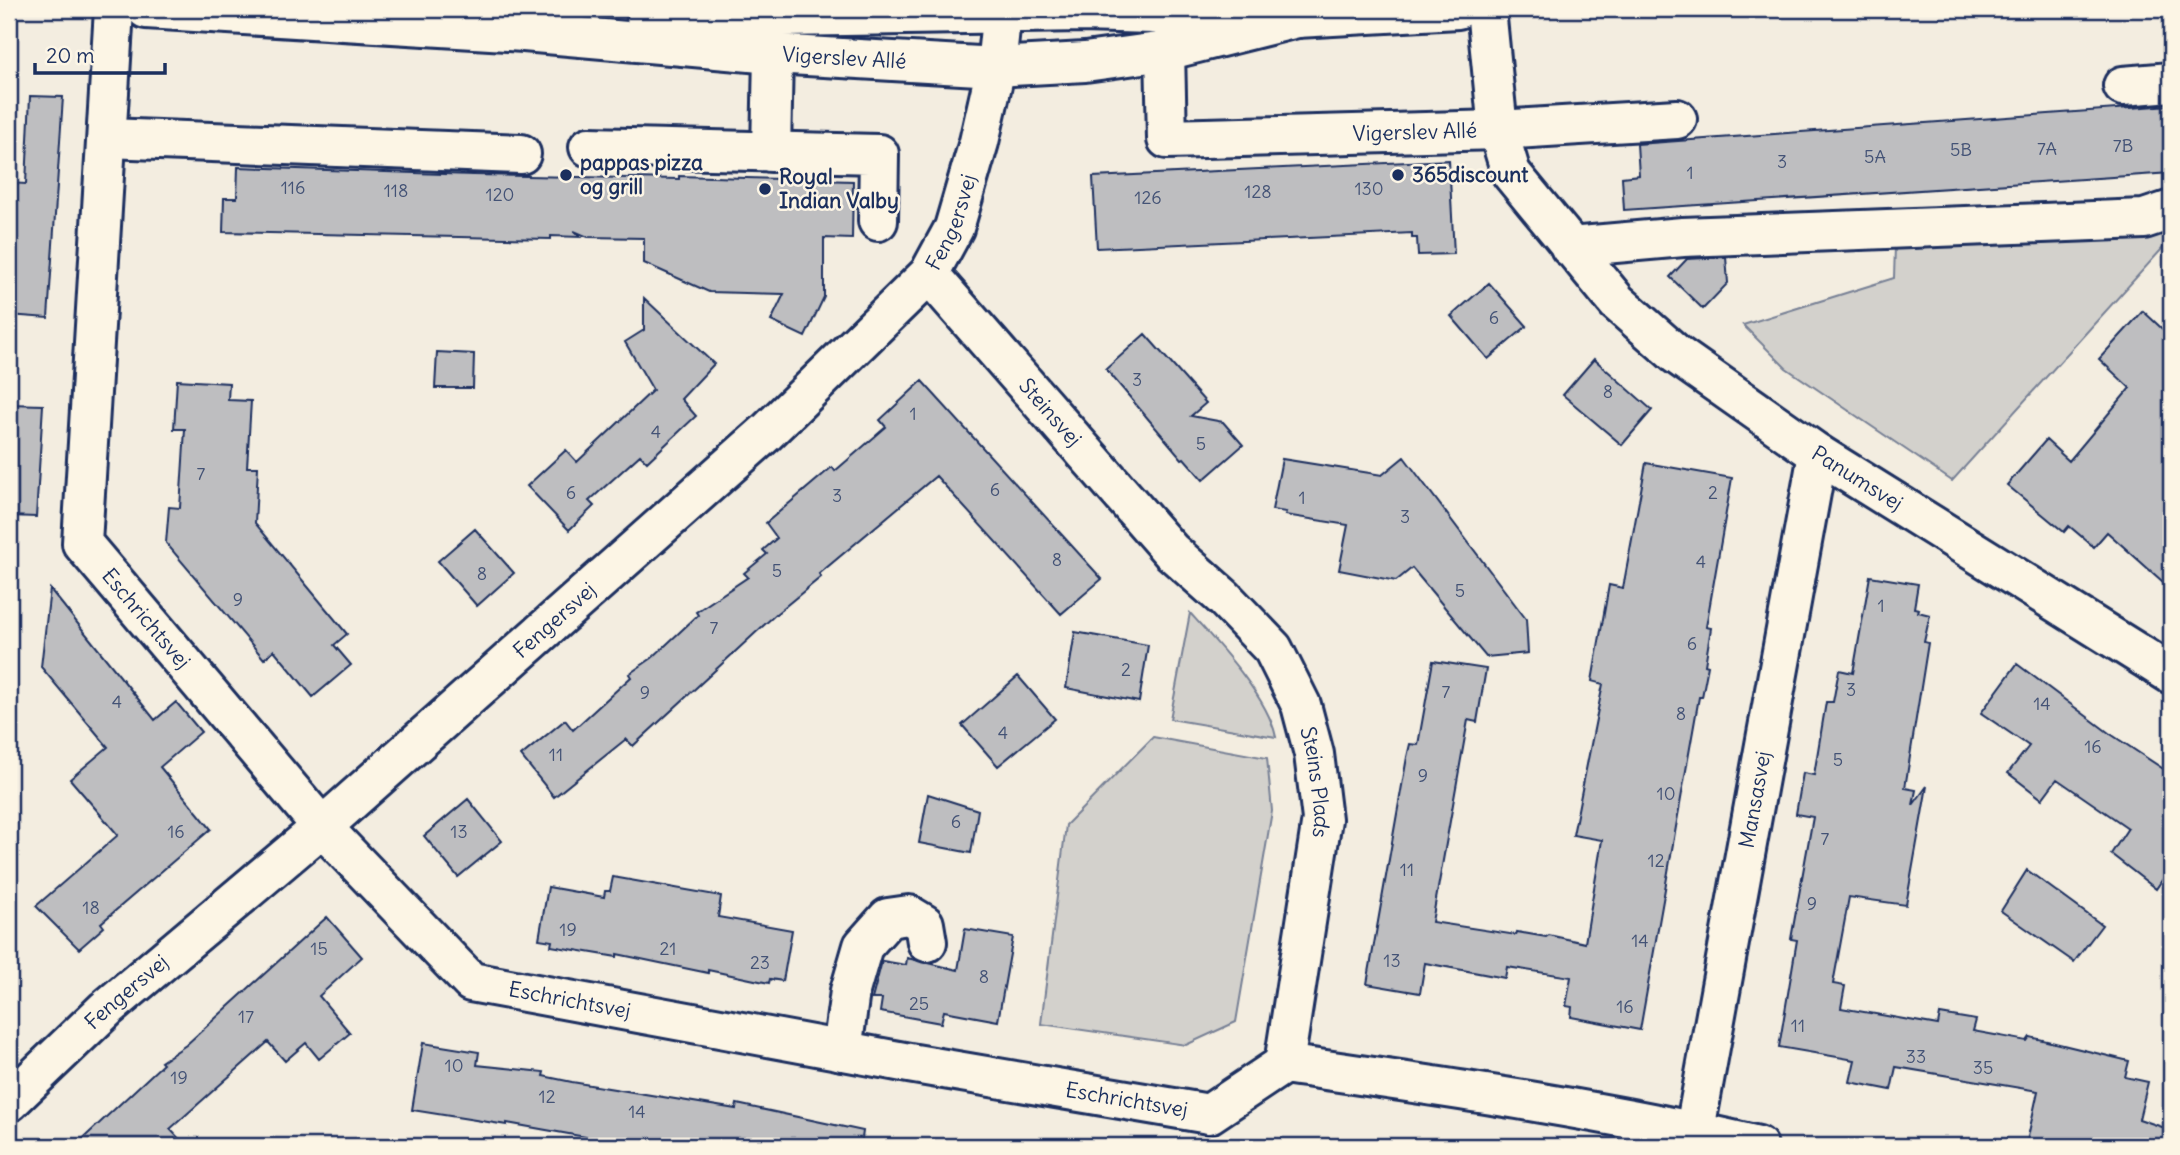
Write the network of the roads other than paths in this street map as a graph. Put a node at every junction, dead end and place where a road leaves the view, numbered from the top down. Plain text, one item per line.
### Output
1 (114, 9) edge
2 (146, 9) edge
3 (1458, 9) edge
4 (1486, 9) edge
5 (1002, 11) edge
6 (1297, 18) junction
7 (524, 32) junction
8 (1165, 51) junction
9 (773, 54) junction
10 (996, 67) junction
11 (2171, 82) edge
12 (2123, 86) dead end
13 (1677, 119) dead end
14 (1498, 130) junction
15 (107, 138) junction
16 (589, 147) dead end
17 (771, 152) junction
18 (521, 154) dead end
19 (2171, 210) edge
20 (878, 221) dead end
21 (1570, 247) junction
22 (929, 274) junction
23 (1818, 454) junction
24 (1171, 551) joint
25 (2171, 674) edge
26 (322, 827) junction
27 (927, 942) dead end
28 (842, 1051) junction
29 (1284, 1064) junction
30 (9, 1102) edge
31 (1693, 1139) edge
32 (1758, 1146) edge

1 - 15 street, Eschrichtsvej
2 - 7 street, Vigerslev Allé
3 - 6 street, Vigerslev Allé
4 - 14 street, Panumsvej
5 - 6 street, Vigerslev Allé
5 - 7 street, Vigerslev Allé
5 - 10 street, Fengersvej
6 - 8 street, Vigerslev Allé
7 - 9 street, Vigerslev Allé
8 - 10 street, Vigerslev Allé
8 - 14 street, Vigerslev Allé
9 - 10 street, Vigerslev Allé
9 - 17 street
10 - 22 street, Fengersvej
11 - 12 street
13 - 14 street
14 - 21 street, Panumsvej
15 - 18 street
15 - 26 street, Eschrichtsvej
16 - 17 street
17 - 20 street
19 - 21 street
21 - 23 street, Panumsvej
22 - 24 street, Steinsvej
22 - 26 street, Fengersvej
23 - 25 street, Panumsvej
23 - 31 street, Mansasvej
24 - 29 street, Steins Plads
26 - 28 street, Eschrichtsvej
26 - 30 street, Fengersvej
27 - 28 street
28 - 29 street, Eschrichtsvej
29 - 31 street
31 - 32 street

